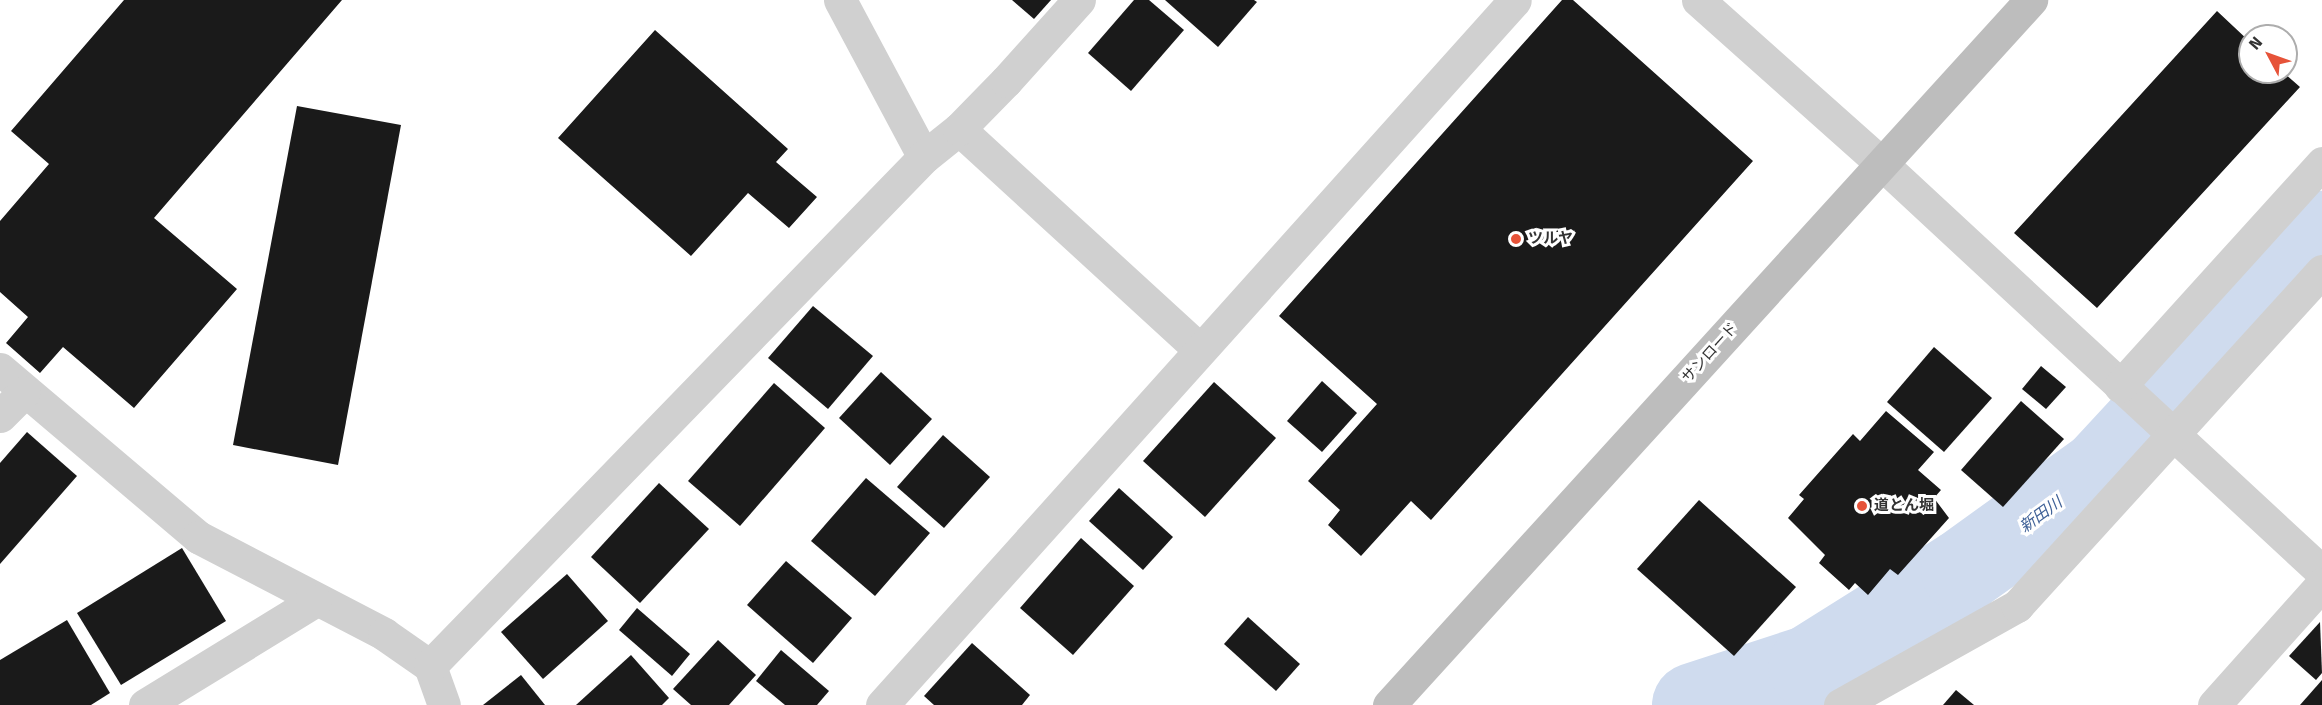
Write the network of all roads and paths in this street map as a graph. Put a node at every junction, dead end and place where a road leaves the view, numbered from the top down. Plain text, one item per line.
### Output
1 (840, 0) edge
2 (1079, 0) edge
3 (1515, 0) edge
4 (1698, 0) edge
5 (2031, 0) edge
6 (959, 129) junction
7 (924, 157) junction
8 (2322, 163) edge
9 (1882, 164) junction
10 (2322, 271) edge
11 (1198, 349) junction
12 (0, 369) edge
13 (24, 392) junction
14 (2148, 410) junction
15 (0, 416) edge
16 (2322, 572) edge
17 (2322, 584) edge
18 (315, 601) junction
19 (430, 666) junction
20 (145, 705) edge
21 (444, 705) edge
22 (882, 705) edge
23 (1389, 705) edge
24 (1840, 705) edge
25 (2214, 705) edge

1 - 7 street
2 - 6 street
3 - 11 street
4 - 9 street
5 - 9 street, サンロード
6 - 7 street
6 - 11 street
7 - 19 street
8 - 14 street
9 - 14 street
9 - 23 street, サンロード
10 - 14 street
11 - 22 street
12 - 13 street
13 - 15 street
13 - 18 street
14 - 16 street
14 - 24 street
17 - 25 street
18 - 19 street
18 - 20 street
19 - 21 street

